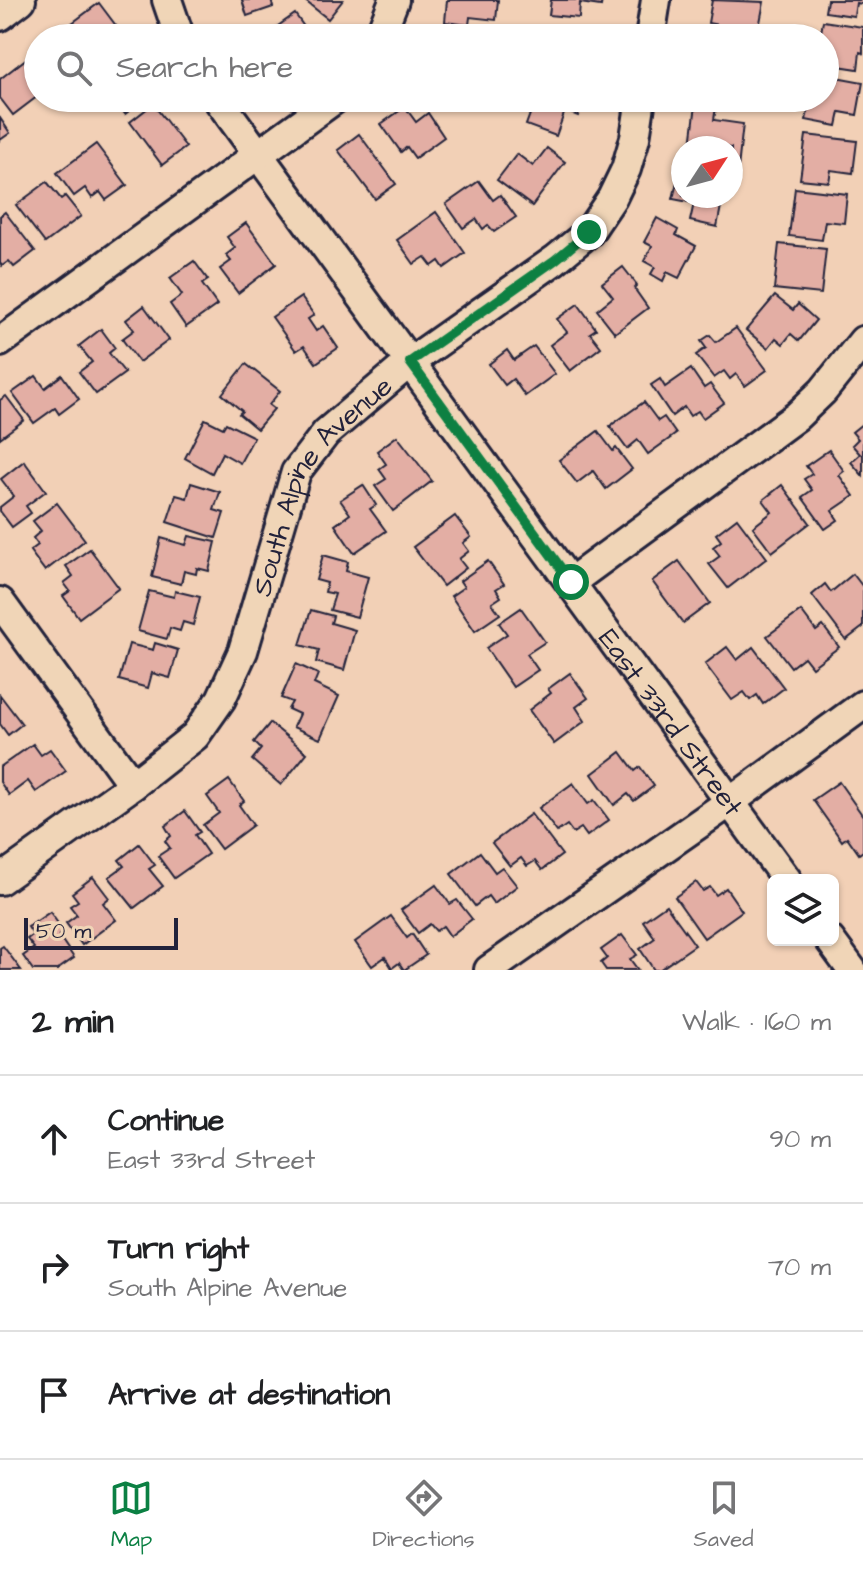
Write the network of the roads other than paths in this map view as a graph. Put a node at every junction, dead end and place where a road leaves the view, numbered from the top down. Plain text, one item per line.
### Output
1 (21, 0) edge
2 (167, 0) edge
3 (394, 0) edge
4 (656, 0) edge
5 (0, 16) edge
6 (175, 24) edge
7 (385, 24) edge
8 (652, 24) edge
9 (227, 112) edge
10 (317, 112) edge
11 (639, 112) edge
12 (258, 157) junction
13 (863, 341) edge
14 (0, 342) edge
15 (410, 362) junction
16 (571, 582) junction
17 (0, 602) edge
18 (863, 705) edge
19 (133, 785) junction
20 (730, 802) junction
21 (783, 874) edge
22 (0, 880) edge
23 (834, 946) edge
24 (489, 970) edge
25 (852, 970) edge

1 - 5 street
2 - 6 street
3 - 7 street
4 - 8 street
9 - 12 street, East 33rd Street
10 - 12 street
11 - 15 street, South Alpine Avenue
12 - 14 street
12 - 15 street, East 33rd Street
13 - 16 street
15 - 16 street, East 33rd Street
15 - 19 street, South Alpine Avenue
16 - 20 street, East 33rd Street
17 - 19 street
18 - 20 street
19 - 22 street, South Alpine Avenue
20 - 21 street, East 33rd Street
20 - 24 street
23 - 25 street

